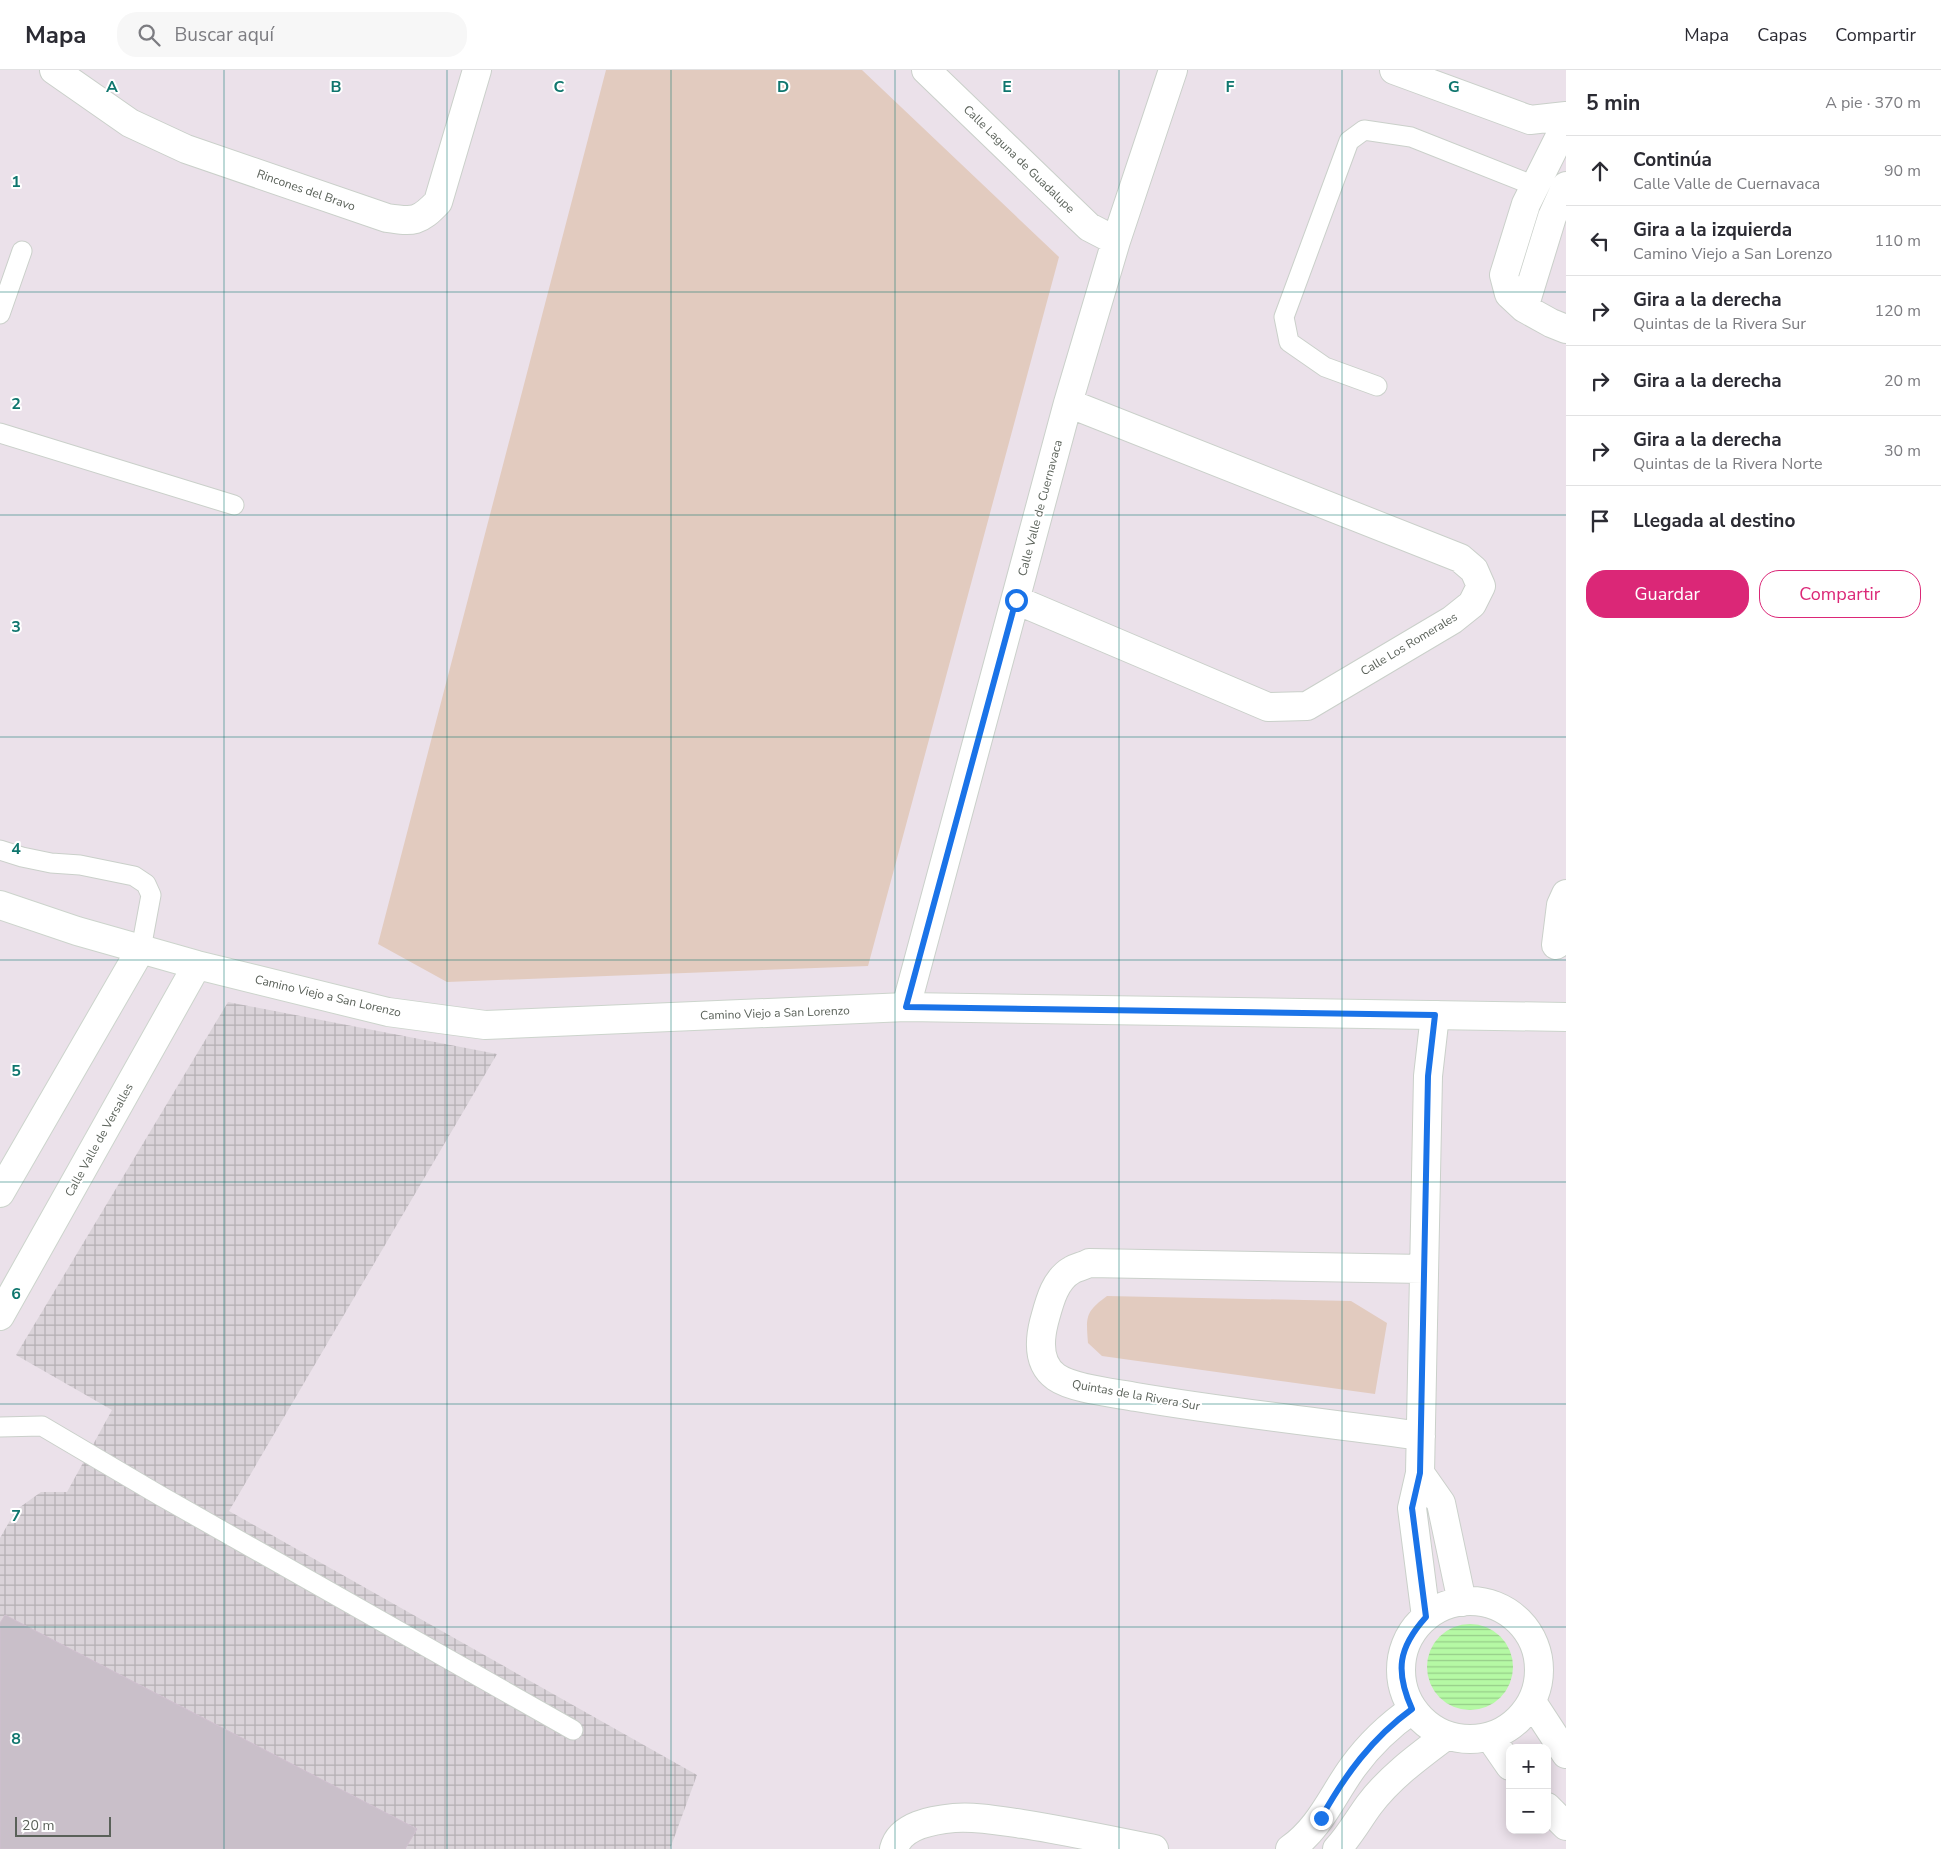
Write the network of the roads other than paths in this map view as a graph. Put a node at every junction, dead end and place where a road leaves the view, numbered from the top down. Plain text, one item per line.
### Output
1 (54, 70) edge
2 (477, 70) edge
3 (926, 70) edge
4 (1172, 70) edge
5 (1394, 70) edge
6 (1566, 116) edge
7 (1566, 124) edge
8 (1566, 186) edge
9 (1530, 195) junction
10 (1116, 241) junction
11 (22, 251) dead end
12 (1524, 308) junction
13 (0, 314) edge
14 (1566, 329) edge
15 (1377, 386) dead end
16 (1068, 403) junction
17 (0, 433) edge
18 (234, 504) dead end
19 (1016, 600) junction
20 (0, 850) edge
21 (1566, 894) edge
22 (0, 906) edge
23 (1556, 945) dead end
24 (141, 949) junction
25 (197, 965) junction
26 (906, 1007) junction
27 (1435, 1015) junction
28 (1566, 1017) edge
29 (0, 1192) edge
30 (1424, 1269) junction
31 (0, 1316) edge
32 (0, 1427) edge
33 (1421, 1436) junction
34 (1420, 1473) junction
35 (1462, 1602) junction
36 (1426, 1617) junction
37 (1532, 1702) junction
38 (1412, 1709) junction
39 (573, 1730) dead end
40 (1447, 1735) junction
41 (1490, 1737) junction
42 (1566, 1754) edge
43 (1506, 1760) edge
44 (1551, 1811) edge
45 (1566, 1826) edge
46 (894, 1849) edge
47 (1154, 1849) edge
48 (1290, 1849) edge
49 (1337, 1849) edge

1 - 2 street, Rincones del Bravo
3 - 10 street, Calle Laguna de Guadalupe
4 - 10 street, Calle Valle de Cuernavaca
5 - 6 street
7 - 9 street
8 - 12 street
9 - 12 street
9 - 15 lane
10 - 16 street, Calle Valle de Cuernavaca
11 - 13 lane
12 - 14 street
16 - 19 street, Calle Valle de Cuernavaca
16 - 19 street, Calle Los Romerales
17 - 18 lane
19 - 26 street, Calle Valle de Cuernavaca
20 - 24 lane
21 - 23 street
22 - 24 street, Camino Viejo a San Lorenzo
24 - 25 street, Camino Viejo a San Lorenzo
24 - 29 street
25 - 26 street, Camino Viejo a San Lorenzo
25 - 31 street, Calle Valle de Versalles
26 - 27 street, Camino Viejo a San Lorenzo
27 - 28 street, Camino Viejo a San Lorenzo
27 - 30 street
30 - 33 street
30 - 33 street, Quintas de la Rivera Sur
32 - 39 lane
33 - 34 street
34 - 35 street
34 - 36 street
35 - 36 street
35 - 37 street
36 - 38 street
37 - 41 street
37 - 42 street
38 - 40 street
38 - 48 street
40 - 41 street
40 - 49 street
41 - 43 street
44 - 45 street
46 - 47 street

